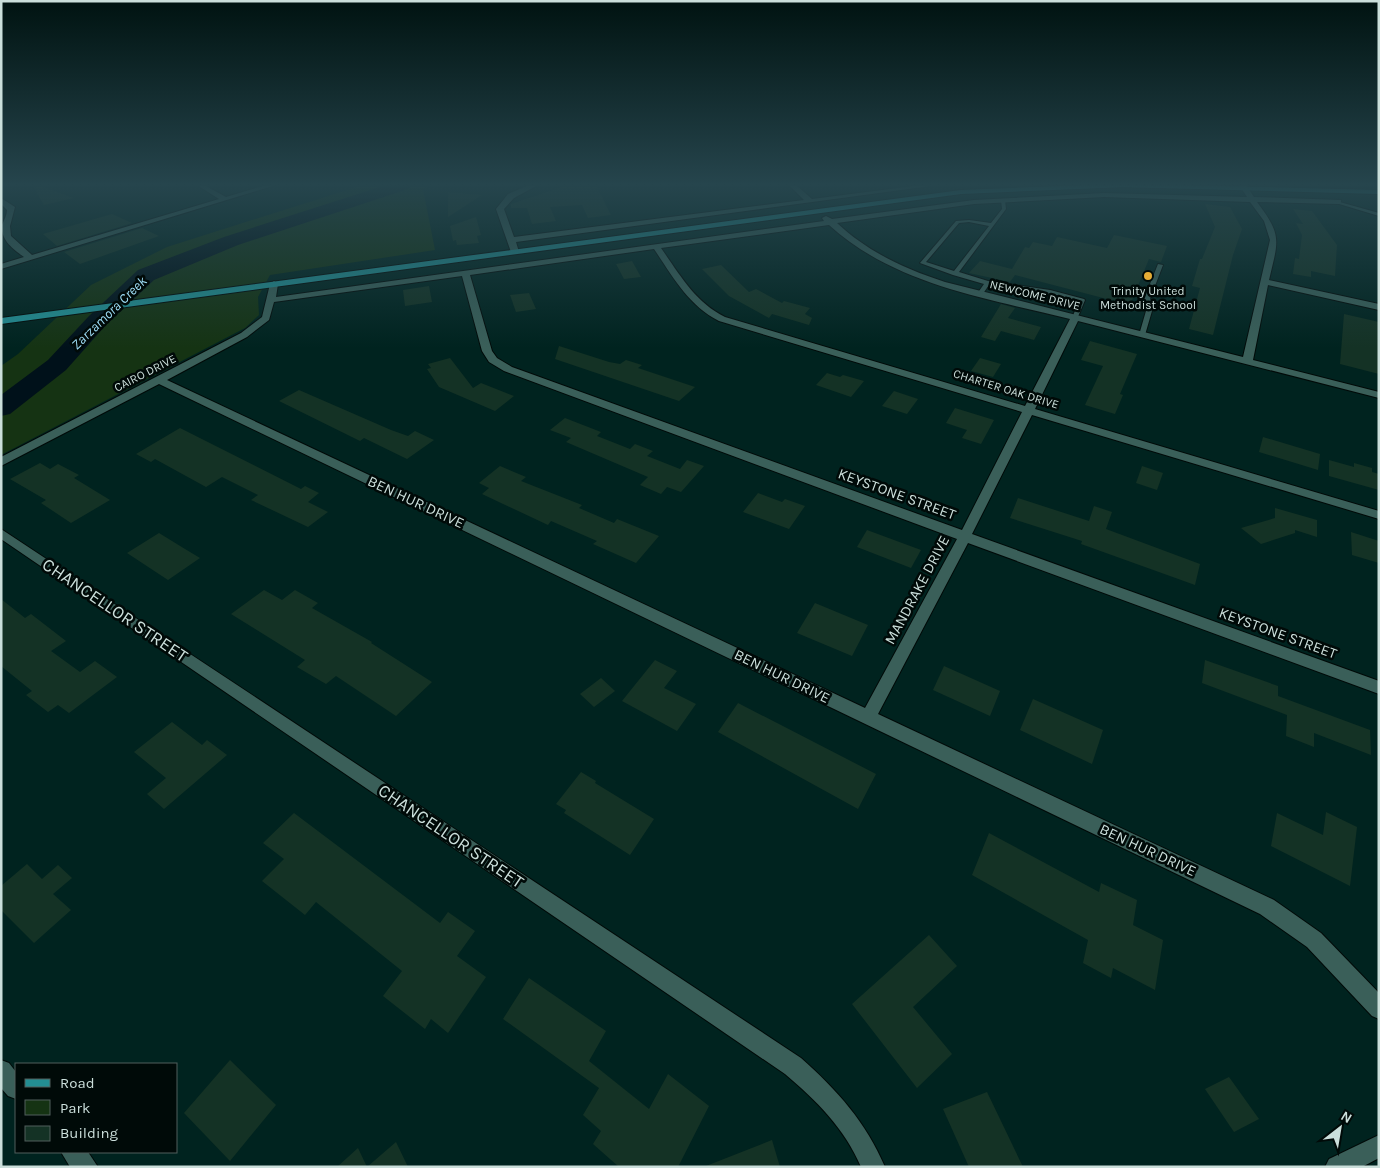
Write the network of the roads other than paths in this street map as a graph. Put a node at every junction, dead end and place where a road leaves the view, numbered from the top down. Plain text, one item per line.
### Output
1 (10, 240) edge
2 (91, 240) edge
3 (511, 240) joint
4 (515, 240) edge
5 (608, 240) edge
6 (703, 240) edge
7 (850, 240) edge
8 (943, 240) edge
9 (981, 240) edge
10 (1274, 240) edge
11 (656, 246) junction
12 (515, 252) junction
13 (30, 258) junction
14 (1160, 265) dead end
15 (1, 267) edge
16 (466, 272) junction
17 (955, 274) junction
18 (1265, 282) junction
19 (987, 283) junction
20 (274, 284) junction
21 (980, 294) junction
22 (271, 300) junction
23 (1379, 307) edge
24 (1075, 318) junction
25 (1, 322) edge
26 (1142, 335) junction
27 (1248, 362) junction
28 (160, 380) junction
29 (1379, 395) edge
30 (1029, 410) junction
31 (1, 462) edge
32 (1379, 515) edge
33 (1, 533) edge
34 (965, 536) junction
35 (1379, 688) edge
36 (868, 717) junction
37 (1379, 1009) edge
38 (1, 1071) edge
39 (15, 1087) edge
40 (1379, 1146) edge
41 (73, 1153) edge
42 (86, 1167) edge
43 (873, 1167) edge
44 (1337, 1167) edge

1 - 13 street
2 - 13 street
3 - 4 street
3 - 12 street
5 - 12 main road
6 - 11 street
7 - 21 street, NEWCOME DRIVE
8 - 17 lane
9 - 17 lane
10 - 18 street
11 - 16 street
11 - 30 street, CHARTER OAK DRIVE
12 - 20 main road
13 - 15 street
14 - 26 lane
16 - 22 street
16 - 34 street, KEYSTONE STREET
17 - 19 lane
18 - 23 street
18 - 27 street
19 - 21 lane
19 - 24 lane
20 - 22 street, CAIRO DRIVE
20 - 25 main road
21 - 24 street, NEWCOME DRIVE
22 - 28 street, CAIRO DRIVE
24 - 26 street, NEWCOME DRIVE
24 - 30 street, MANDRAKE DRIVE
26 - 27 street, NEWCOME DRIVE
27 - 29 street, NEWCOME DRIVE
28 - 31 street, CAIRO DRIVE
28 - 36 street, BEN HUR DRIVE
30 - 32 street, CHARTER OAK DRIVE
30 - 34 street, MANDRAKE DRIVE
33 - 43 street, CHANCELLOR STREET
34 - 35 street, KEYSTONE STREET
34 - 36 street, MANDRAKE DRIVE
36 - 37 street, BEN HUR DRIVE
38 - 39 street
40 - 44 street
41 - 42 street

